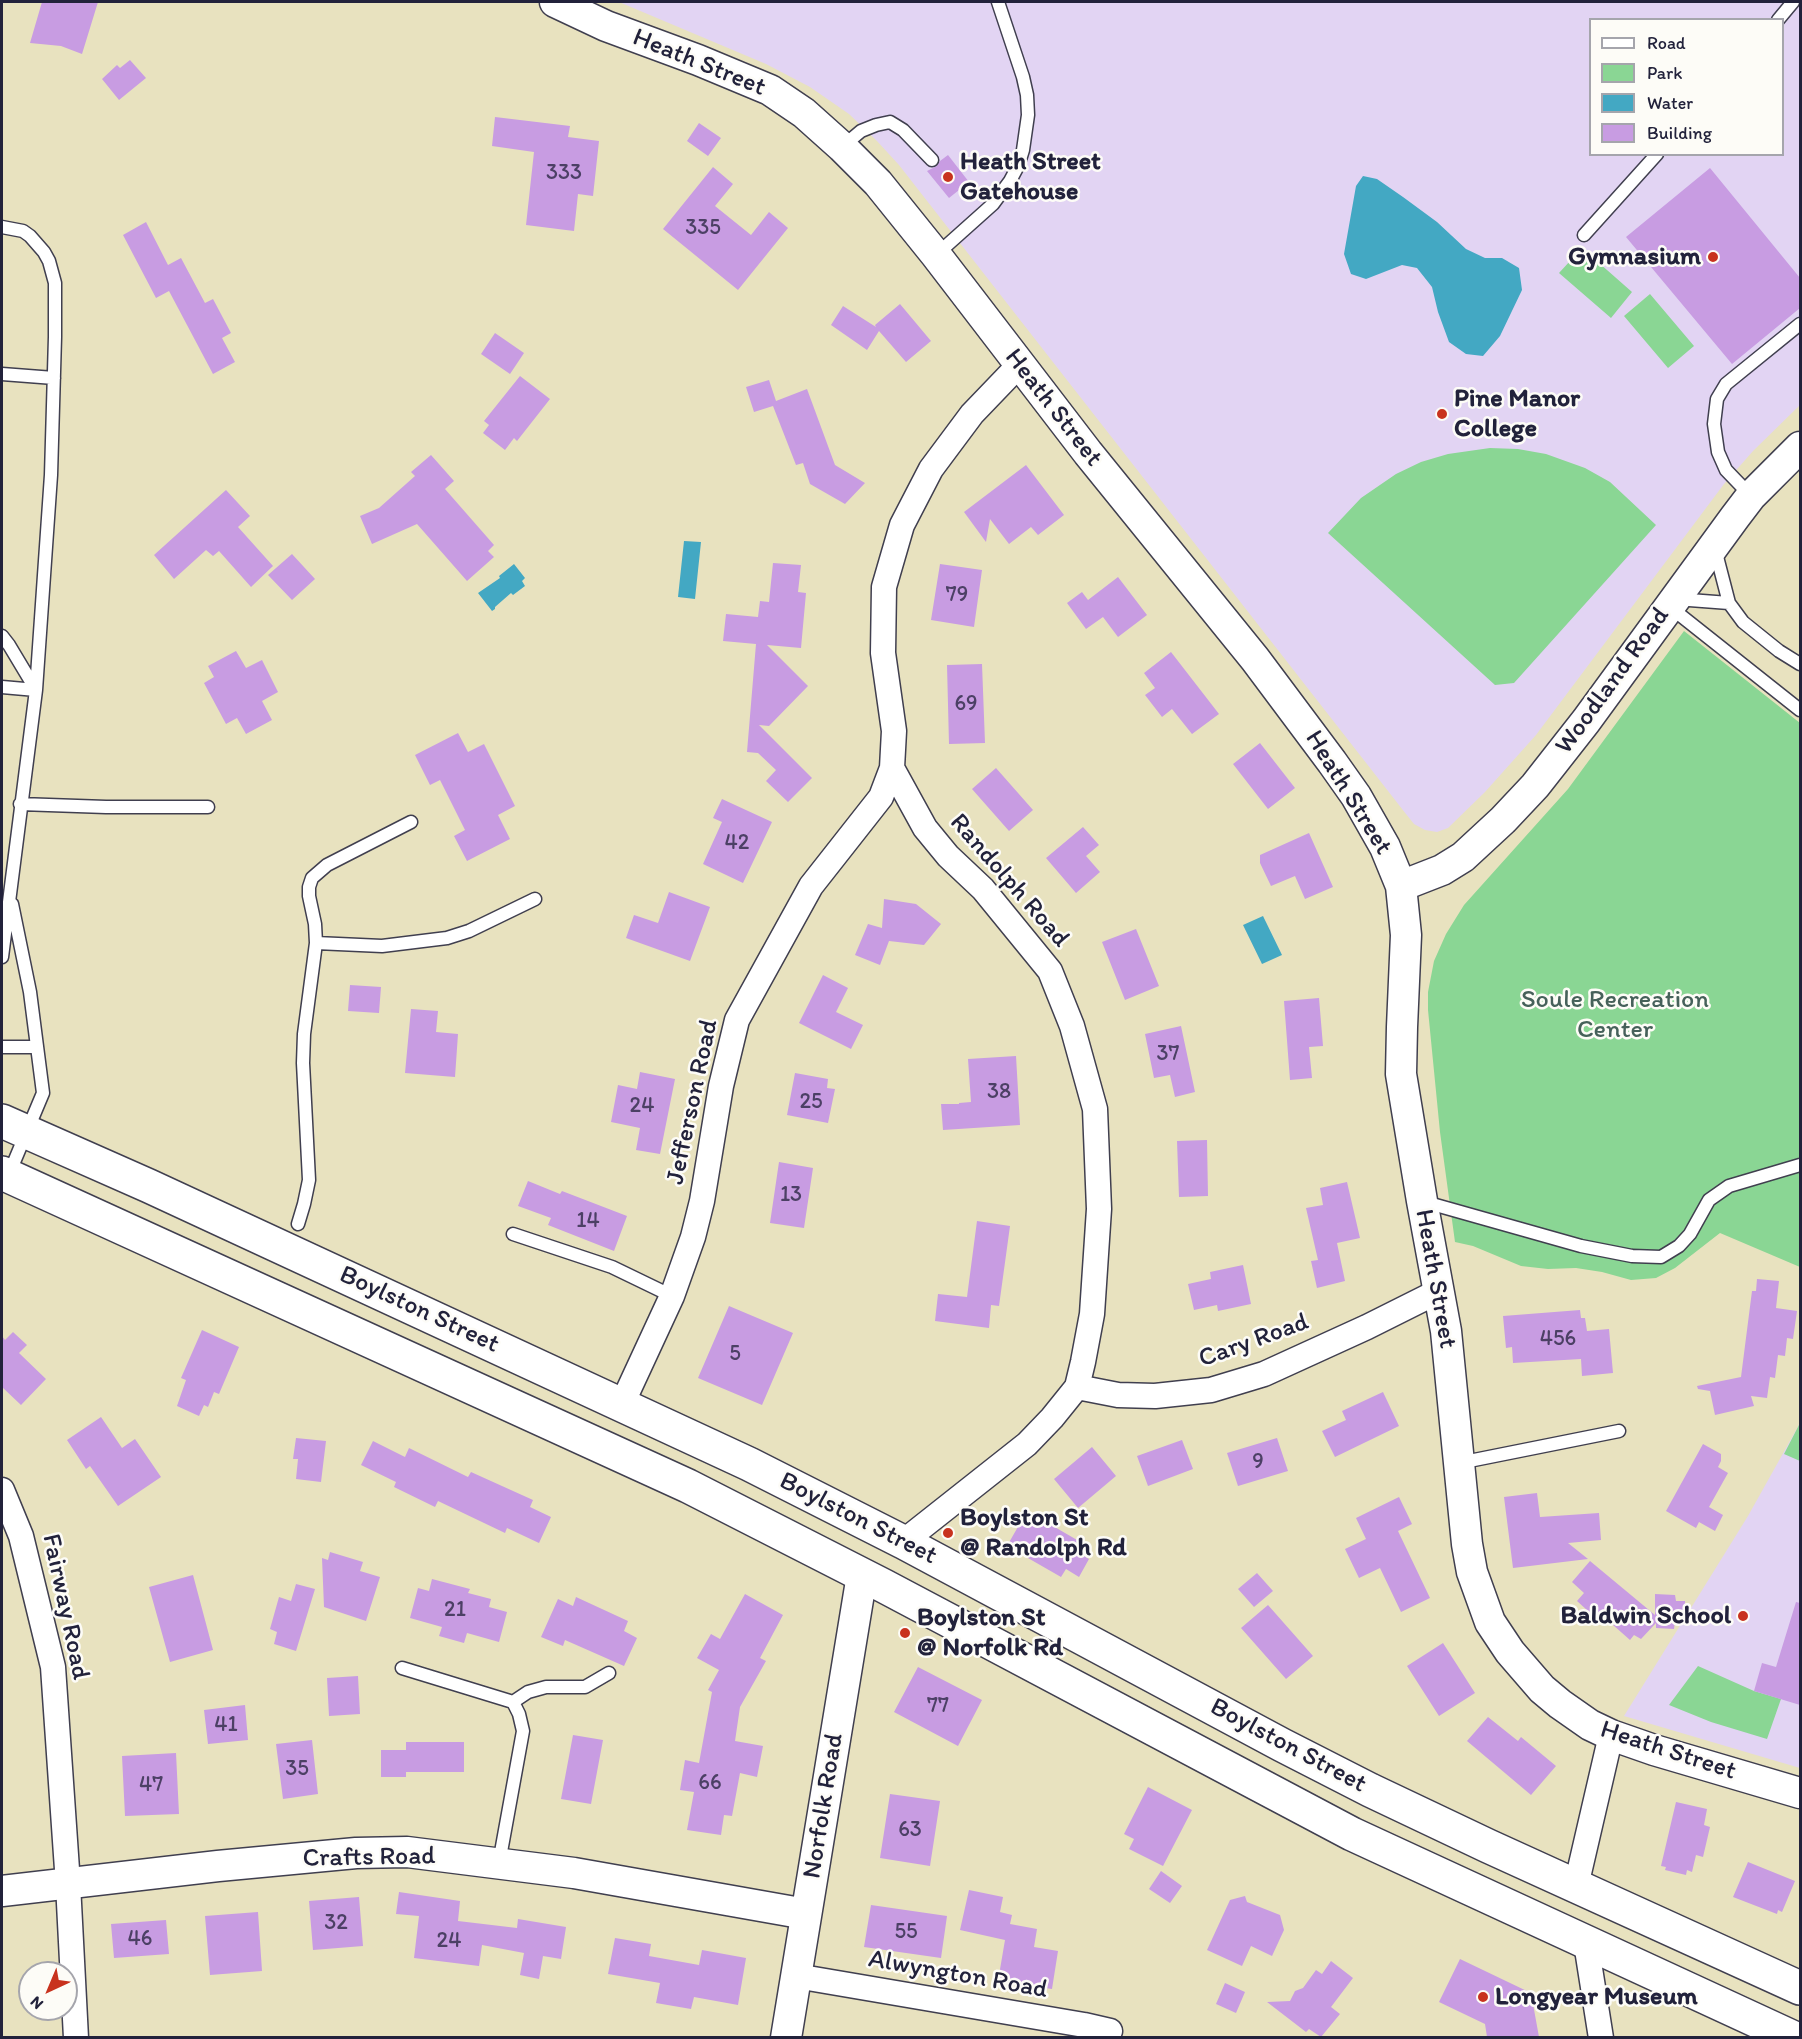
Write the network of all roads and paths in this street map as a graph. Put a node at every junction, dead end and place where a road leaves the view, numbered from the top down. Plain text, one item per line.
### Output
1 (555, 2) edge
2 (998, 2) edge
3 (1793, 2) edge
4 (1780, 18) edge
5 (842, 147) junction
6 (1655, 156) edge
7 (932, 160) dead end
8 (2, 227) edge
9 (1584, 235) dead end
10 (936, 255) junction
11 (1800, 324) edge
12 (1020, 364) junction
13 (2, 374) edge
14 (54, 378) junction
15 (1800, 447) edge
16 (1751, 496) junction
17 (1714, 544) junction
18 (1672, 603) junction
19 (1729, 603) junction
20 (2, 636) edge
21 (1800, 664) edge
22 (2, 687) edge
23 (36, 690) junction
24 (1800, 710) edge
25 (892, 768) junction
26 (20, 804) junction
27 (208, 807) dead end
28 (411, 822) dead end
29 (1401, 886) junction
30 (10, 894) junction
31 (535, 899) dead end
32 (316, 944) junction
33 (2, 957) edge
34 (2, 1047) edge
35 (37, 1047) junction
36 (14, 1126) edge
37 (1800, 1165) edge
38 (5, 1174) edge
39 (1422, 1201) junction
40 (298, 1224) dead end
41 (513, 1234) dead end
42 (1439, 1291) junction
43 (672, 1296) junction
44 (1077, 1387) junction
45 (622, 1404) junction
46 (1619, 1431) dead end
47 (1458, 1464) junction
48 (2, 1490) edge
49 (11, 1538) edge
50 (903, 1542) junction
51 (862, 1575) junction
52 (402, 1668) dead end
53 (609, 1673) dead end
54 (513, 1702) junction
55 (1611, 1735) junction
56 (1800, 1793) edge
57 (498, 1863) junction
58 (68, 1884) junction
59 (1576, 1886) junction
60 (2, 1891) edge
61 (806, 1914) junction
62 (1586, 1943) junction
63 (796, 1976) junction
64 (1800, 1988) edge
65 (1110, 2031) dead end
66 (76, 2037) edge
67 (786, 2037) edge
68 (1601, 2037) edge
69 (1794, 2037) edge

1 - 5 street, Heath Street
2 - 10 lane
3 - 4 lane
5 - 7 lane
5 - 10 street, Heath Street
6 - 9 lane
8 - 14 lane
10 - 12 street, Heath Street
11 - 16 lane
12 - 25 street
12 - 29 street, Heath Street
13 - 14 lane
14 - 23 lane
15 - 16 street, Woodland Road
16 - 17 street, Woodland Road
17 - 18 street, Woodland Road
17 - 19 lane
18 - 19 lane
18 - 24 lane
18 - 29 street, Woodland Road
19 - 21 lane
20 - 23 lane
22 - 23 lane
23 - 26 lane
25 - 43 street, Jefferson Road
25 - 44 street, Randolph Road
26 - 27 lane
26 - 30 lane
28 - 32 lane
29 - 39 street, Heath Street
30 - 33 lane
30 - 35 lane
31 - 32 lane
32 - 40 lane
34 - 35 lane
35 - 36 lane
36 - 38 lane
36 - 45 highway, Boylston Street
37 - 39 lane
38 - 51 highway, Boylston Street
39 - 42 street, Heath Street
41 - 43 lane
42 - 44 street, Cary Road
42 - 47 street, Heath Street
43 - 45 street, Jefferson Road
44 - 50 street, Randolph Road
45 - 50 highway, Boylston Street
46 - 47 lane
47 - 55 street, Heath Street
48 - 49 street, Fairway Road
49 - 58 street, Fairway Road
50 - 59 highway, Boylston Street
51 - 61 street, Norfolk Road
51 - 62 highway, Boylston Street
52 - 54 lane
53 - 54 lane
54 - 57 lane
55 - 56 street, Heath Street
55 - 59 street
57 - 58 street, Crafts Road
57 - 61 street, Crafts Road
58 - 60 street, Crafts Road
58 - 66 street, Fairway Road
59 - 64 highway, Boylston Street
61 - 63 street, Norfolk Road
62 - 68 street
62 - 69 highway, Boylston Street
63 - 65 street, Alwyngton Road
63 - 67 street, Norfolk Road

